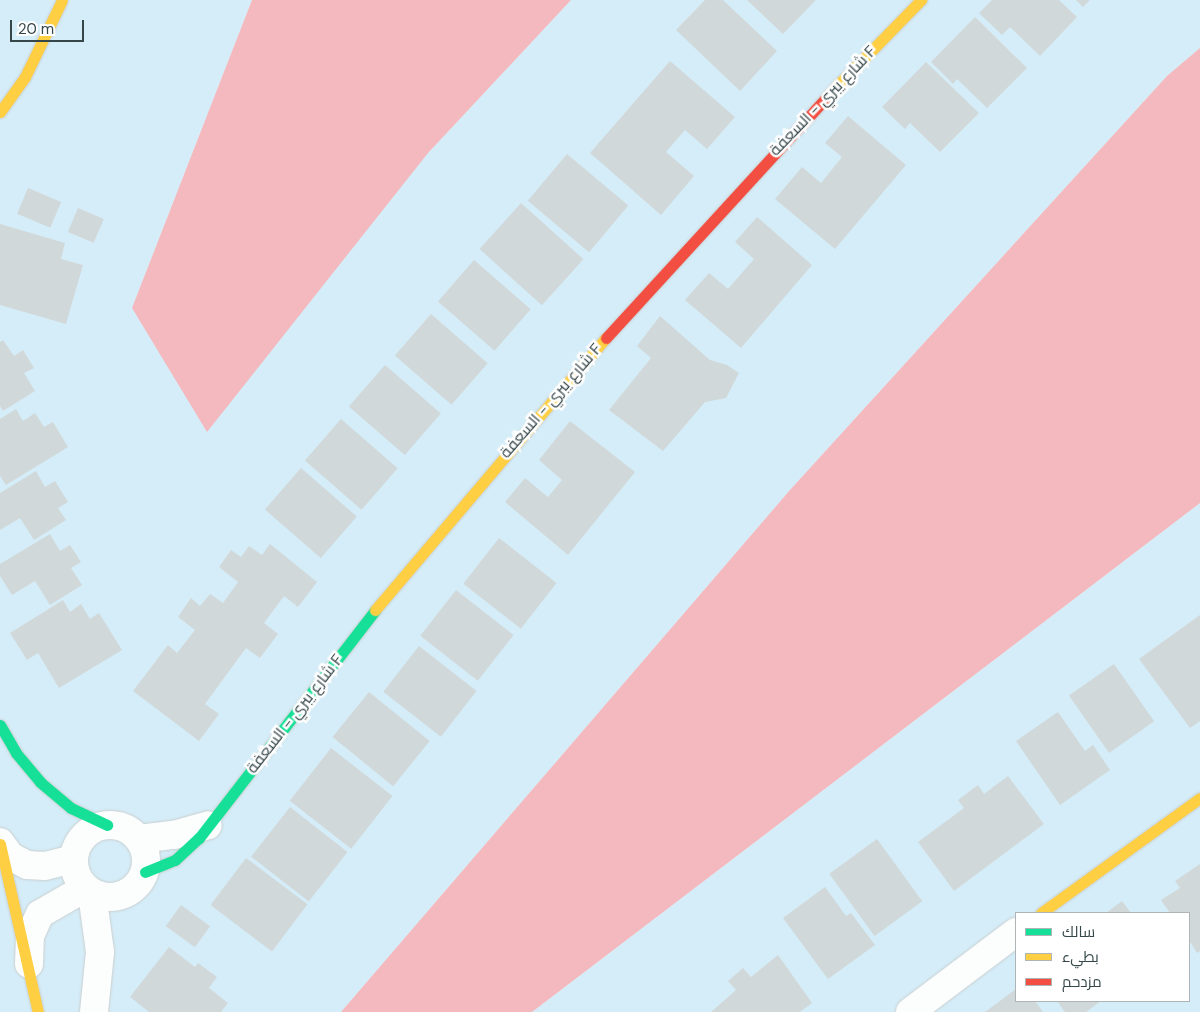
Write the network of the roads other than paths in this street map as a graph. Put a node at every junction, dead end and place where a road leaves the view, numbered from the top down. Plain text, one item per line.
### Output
1 (62, 0) edge
2 (921, 0) edge
3 (4, 104) edge
4 (0, 112) edge
5 (0, 725) edge
6 (40, 782) junction
7 (1200, 798) edge
8 (108, 825) junction
9 (208, 825) junction
10 (138, 839) junction
11 (0, 843) edge
12 (75, 852) junction
13 (145, 872) junction
14 (88, 891) junction
15 (126, 894) junction
16 (1042, 912) edge
17 (1015, 933) edge
18 (99, 972) junction
19 (30, 978) junction
20 (38, 1012) edge
21 (94, 1012) edge
22 (910, 1012) edge

1 - 3 street
2 - 9 street, شارع يبري - السعفة F
3 - 4 street
5 - 6 street
6 - 8 street
6 - 12 street
7 - 16 street
8 - 10 street
8 - 12 street
9 - 10 street
9 - 13 street, شارع يبري - السعفة F
10 - 13 street
11 - 12 street
11 - 19 street
12 - 14 street
13 - 15 street
14 - 15 street
14 - 18 street
14 - 19 street
15 - 18 street
17 - 22 street
18 - 21 street
19 - 20 street

